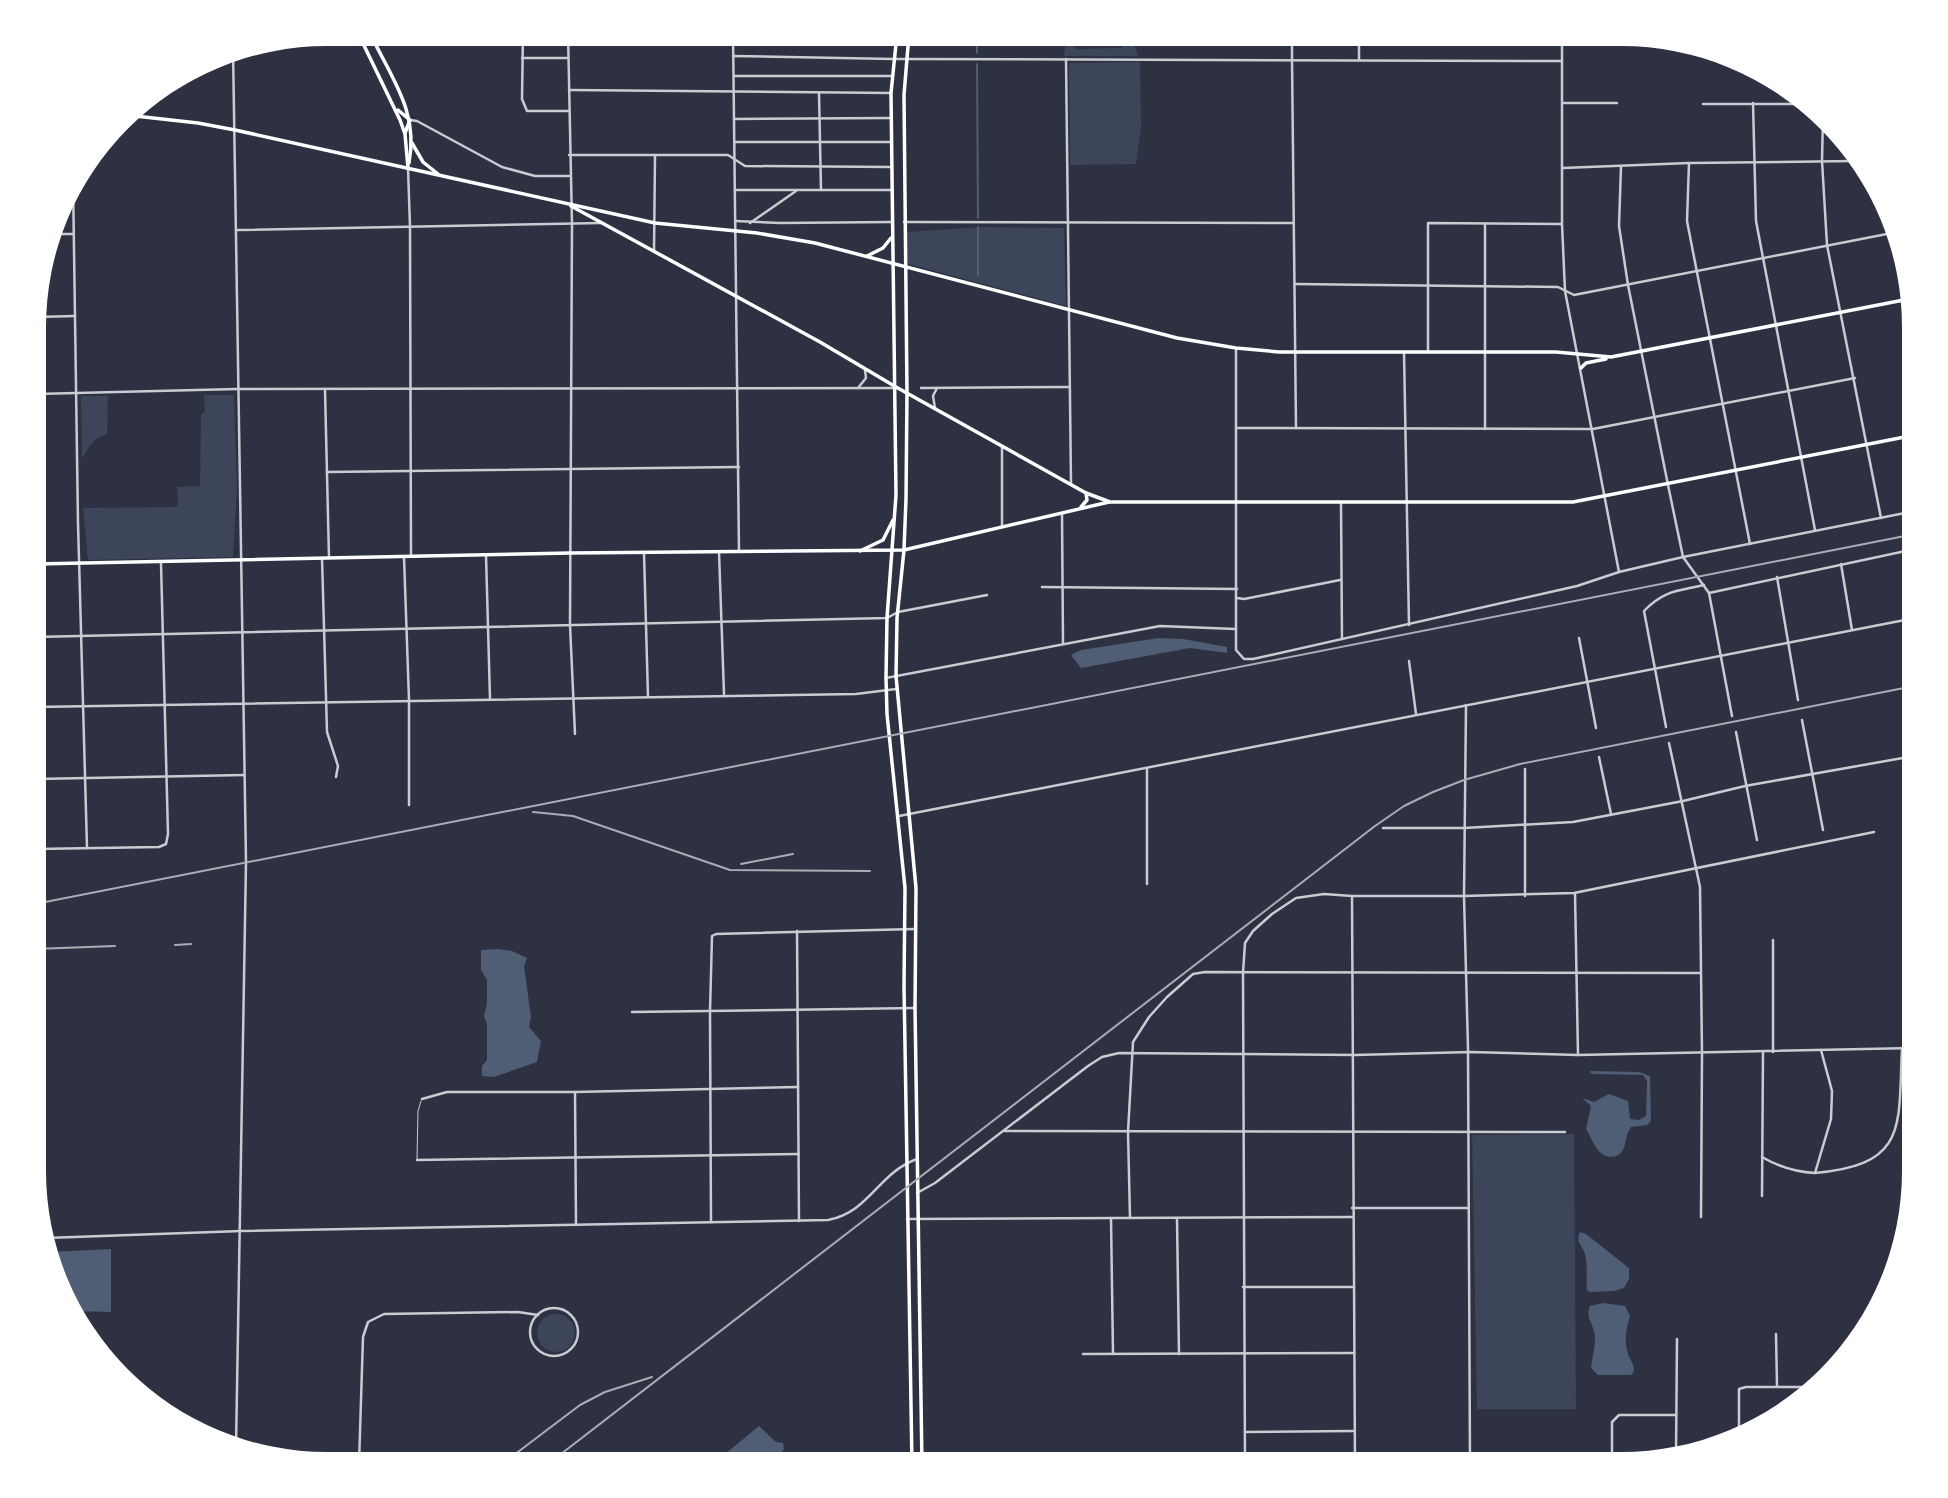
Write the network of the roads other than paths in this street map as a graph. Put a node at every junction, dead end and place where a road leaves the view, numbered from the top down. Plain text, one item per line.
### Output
1 (364, 46) edge
2 (376, 46) edge
3 (522, 46) edge
4 (568, 46) edge
5 (733, 46) edge
6 (895, 46) edge
7 (907, 46) edge
8 (1292, 46) edge
9 (1359, 46) edge
10 (1562, 46) edge
11 (733, 56) junction
12 (522, 58) junction
13 (568, 58) junction
14 (893, 59) junction
15 (905, 59) junction
16 (1066, 59) junction
17 (1292, 59) junction
18 (1359, 60) junction
19 (233, 61) edge
20 (1562, 61) junction
21 (734, 76) junction
22 (892, 76) junction
23 (568, 90) junction
24 (734, 93) junction
25 (819, 93) junction
26 (891, 93) junction
27 (1563, 103) junction
28 (1617, 103) dead end
29 (1753, 103) junction
30 (1703, 104) dead end
31 (1792, 104) edge
32 (394, 106) junction
33 (569, 111) junction
34 (140, 116) edge
35 (820, 118) junction
36 (891, 118) junction
37 (734, 119) junction
38 (410, 120) junction
39 (235, 130) junction
40 (1823, 131) edge
41 (405, 134) junction
42 (735, 142) junction
43 (820, 142) junction
44 (891, 142) junction
45 (412, 143) junction
46 (569, 155) junction
47 (655, 155) junction
48 (735, 160) junction
49 (1822, 161) junction
50 (1848, 161) edge
51 (1755, 162) junction
52 (1689, 163) junction
53 (821, 167) junction
54 (891, 167) junction
55 (1622, 167) junction
56 (408, 168) junction
57 (1562, 168) junction
58 (439, 175) junction
59 (570, 176) junction
60 (735, 190) junction
61 (797, 190) junction
62 (821, 190) junction
63 (891, 190) junction
64 (73, 206) edge
65 (571, 206) junction
66 (736, 221) junction
67 (892, 222) junction
68 (904, 222) junction
69 (602, 223) junction
70 (655, 223) junction
71 (750, 223) junction
72 (1067, 223) junction
73 (1293, 223) junction
74 (572, 224) junction
75 (1485, 224) junction
76 (1562, 224) junction
77 (410, 227) junction
78 (237, 230) junction
79 (736, 231) junction
80 (61, 234) edge
81 (73, 234) junction
82 (1887, 234) edge
83 (892, 236) junction
84 (1827, 245) junction
85 (654, 252) junction
86 (866, 256) junction
87 (1762, 259) junction
88 (892, 263) junction
89 (905, 267) junction
90 (1695, 272) junction
91 (1295, 285) junction
92 (1628, 285) junction
93 (1427, 286) junction
94 (1485, 287) junction
95 (1565, 290) junction
96 (737, 298) junction
97 (1901, 301) edge
98 (1069, 310) junction
99 (1842, 313) junction
100 (75, 316) junction
101 (46, 317) edge
102 (1775, 326) junction
103 (1709, 339) junction
104 (1236, 348) junction
105 (1296, 352) junction
106 (1404, 352) junction
107 (1428, 352) junction
108 (1485, 352) junction
109 (1643, 352) junction
110 (1578, 356) junction
111 (1611, 358) junction
112 (1581, 368) junction
113 (865, 370) junction
114 (1855, 378) junction
115 (572, 387) junction
116 (738, 387) junction
117 (896, 387) junction
118 (1069, 387) junction
119 (410, 388) junction
120 (858, 388) junction
121 (920, 388) dead end
122 (937, 388) junction
123 (237, 389) junction
124 (325, 389) junction
125 (1788, 392) junction
126 (77, 393) junction
127 (908, 393) junction
128 (46, 394) edge
129 (1722, 404) junction
130 (936, 409) junction
131 (1656, 418) junction
132 (1236, 428) junction
133 (1296, 428) junction
134 (1405, 428) junction
135 (1485, 429) junction
136 (1593, 429) junction
137 (1902, 438) edge
138 (1002, 446) junction
139 (1867, 446) junction
140 (1801, 459) junction
141 (739, 467) junction
142 (573, 470) junction
143 (327, 472) junction
144 (411, 472) junction
145 (1735, 472) junction
146 (1070, 484) junction
147 (1668, 485) junction
148 (1086, 493) junction
149 (1603, 497) junction
150 (1110, 502) junction
151 (1236, 502) junction
152 (1406, 502) junction
153 (1341, 503) junction
154 (1081, 507) junction
155 (1062, 512) junction
156 (895, 514) junction
157 (1902, 514) edge
158 (1881, 518) junction
159 (1002, 526) junction
160 (1815, 530) junction
161 (1750, 544) junction
162 (893, 550) junction
163 (904, 550) junction
164 (860, 551) junction
165 (1902, 551) edge
166 (644, 552) junction
167 (719, 552) junction
168 (739, 552) junction
169 (570, 553) junction
170 (486, 554) junction
171 (404, 556) junction
172 (411, 556) junction
173 (1683, 557) junction
174 (322, 558) junction
175 (329, 558) junction
176 (241, 560) junction
177 (160, 561) junction
178 (79, 563) junction
179 (46, 564) edge
180 (1841, 564) junction
181 (1619, 572) junction
182 (1777, 577) junction
183 (1341, 580) junction
184 (1704, 585) junction
185 (1065, 586) junction
186 (1042, 587) dead end
187 (1237, 590) junction
188 (1709, 593) junction
189 (987, 595) dead end
190 (1237, 598) junction
191 (898, 612) junction
192 (887, 618) junction
193 (1902, 620) edge
194 (720, 623) junction
195 (646, 624) junction
196 (570, 625) junction
197 (1409, 625) junction
198 (488, 627) junction
199 (407, 628) junction
200 (324, 629) junction
201 (1236, 629) junction
202 (1852, 630) junction
203 (243, 631) junction
204 (162, 633) junction
205 (81, 635) junction
206 (46, 637) edge
207 (1578, 638) dead end
208 (1342, 640) junction
209 (1790, 642) junction
210 (1063, 643) junction
211 (1722, 655) junction
212 (1409, 661) dead end
213 (1655, 668) junction
214 (896, 676) junction
215 (886, 678) junction
216 (1587, 682) junction
217 (897, 689) junction
218 (886, 690) junction
219 (724, 694) junction
220 (648, 696) junction
221 (573, 697) junction
222 (490, 699) junction
223 (327, 701) junction
224 (408, 701) junction
225 (1798, 701) dead end
226 (243, 703) junction
227 (164, 704) junction
228 (1466, 705) junction
229 (83, 706) junction
230 (46, 707) edge
231 (1416, 714) junction
232 (1732, 716) dead end
233 (1802, 720) dead end
234 (1666, 727) dead end
235 (1596, 728) dead end
236 (1736, 732) dead end
237 (575, 734) dead end
238 (1669, 743) dead end
239 (1599, 757) dead end
240 (1902, 757) edge
241 (1147, 767) junction
242 (1525, 769) dead end
243 (244, 775) junction
244 (1812, 775) junction
245 (166, 776) junction
246 (336, 777) dead end
247 (85, 778) junction
248 (46, 779) edge
249 (1745, 786) junction
250 (1683, 801) junction
251 (409, 805) dead end
252 (1611, 814) junction
253 (909, 815) junction
254 (899, 816) junction
255 (1524, 824) junction
256 (1383, 828) dead end
257 (1464, 828) junction
258 (1823, 830) dead end
259 (1874, 832) dead end
260 (1757, 839) dead end
261 (87, 848) junction
262 (46, 849) edge
263 (1695, 869) junction
264 (1147, 884) dead end
265 (1574, 893) junction
266 (1352, 896) junction
267 (1525, 896) junction
268 (1464, 897) junction
269 (905, 929) junction
270 (915, 929) junction
271 (797, 931) junction
272 (1773, 940) dead end
273 (1700, 973) junction
274 (1243, 974) junction
275 (1353, 974) junction
276 (1465, 974) junction
277 (1576, 974) junction
278 (905, 1008) junction
279 (915, 1008) junction
280 (798, 1010) junction
281 (710, 1011) junction
282 (632, 1012) dead end
283 (1902, 1048) joint
284 (1821, 1050) junction
285 (1468, 1052) junction
286 (1763, 1052) junction
287 (1773, 1052) junction
288 (1132, 1054) junction
289 (1245, 1054) junction
290 (1702, 1054) junction
291 (1355, 1055) junction
292 (1578, 1055) junction
293 (798, 1087) junction
294 (710, 1089) junction
295 (575, 1092) junction
296 (422, 1099) joint
297 (1005, 1131) junction
298 (1128, 1132) junction
299 (1243, 1132) junction
300 (1565, 1132) dead end
301 (1353, 1133) junction
302 (1468, 1133) junction
303 (711, 1154) junction
304 (799, 1154) junction
305 (576, 1157) junction
306 (1762, 1157) junction
307 (917, 1159) junction
308 (417, 1160) joint
309 (907, 1163) junction
310 (1815, 1173) junction
311 (917, 1193) junction
312 (1762, 1196) dead end
313 (1469, 1208) junction
314 (1352, 1209) junction
315 (1352, 1217) junction
316 (1701, 1217) dead end
317 (1111, 1218) junction
318 (1130, 1218) junction
319 (907, 1219) junction
320 (918, 1219) junction
321 (1177, 1219) junction
322 (1244, 1219) junction
323 (799, 1221) junction
324 (711, 1222) junction
325 (576, 1225) junction
326 (241, 1231) junction
327 (53, 1237) edge
328 (1243, 1287) junction
329 (1354, 1287) junction
330 (910, 1305) junction
331 (920, 1305) junction
332 (538, 1315) junction
333 (1776, 1334) dead end
334 (1677, 1339) dead end
335 (1354, 1353) junction
336 (1083, 1354) dead end
337 (1113, 1354) junction
338 (1179, 1354) junction
339 (1244, 1354) junction
340 (911, 1377) junction
341 (921, 1377) junction
342 (1777, 1386) junction
343 (1802, 1387) edge
344 (1676, 1415) junction
345 (1739, 1426) edge
346 (1354, 1431) junction
347 (1245, 1432) junction
348 (236, 1438) edge
349 (1676, 1447) edge
350 (359, 1452) edge
351 (912, 1452) edge
352 (922, 1452) edge
353 (1245, 1452) edge
354 (1355, 1452) edge
355 (1470, 1452) edge
356 (1612, 1452) edge

1 - 32 main road
2 - 38 main road
3 - 12 street
4 - 13 street
5 - 11 street
6 - 14 main road
7 - 15 main road
8 - 17 street
9 - 18 street
10 - 20 street
11 - 14 street
11 - 21 street
12 - 13 street
12 - 33 street
13 - 23 street
14 - 15 street
14 - 22 main road
15 - 16 street
15 - 68 main road
16 - 17 street
16 - 72 street
17 - 18 street
17 - 73 street
18 - 20 street
19 - 39 street
20 - 27 street
21 - 22 street
21 - 24 street
22 - 26 main road
23 - 24 street
23 - 33 street
24 - 25 street
24 - 37 street
25 - 26 street
25 - 35 street
26 - 36 main road
27 - 28 street
27 - 57 street
29 - 30 street
29 - 31 street
29 - 51 street
32 - 38 main road
32 - 41 main road
33 - 46 street
34 - 39 main road
35 - 36 street
35 - 37 street
35 - 43 street
36 - 44 main road
37 - 42 street
38 - 41 main road
38 - 45 main road
38 - 59 street
39 - 56 main road
39 - 78 street
40 - 49 street
41 - 56 main road
42 - 43 street
42 - 48 street
43 - 44 street
43 - 53 street
44 - 54 main road
45 - 56 main road
45 - 58 main road
46 - 47 street
46 - 59 street
47 - 48 street
47 - 70 street
48 - 53 street
48 - 60 street
49 - 50 street
49 - 51 street
49 - 84 street
51 - 52 street
51 - 87 street
52 - 55 street
52 - 90 street
53 - 54 street
53 - 62 street
54 - 63 main road
55 - 57 street
55 - 92 street
56 - 58 main road
56 - 77 street
57 - 76 street
58 - 65 main road
59 - 65 street
60 - 61 street
60 - 66 street
61 - 62 street
61 - 71 street
62 - 63 street
63 - 67 main road
64 - 81 street
65 - 69 main road
65 - 70 main road
65 - 74 street
66 - 71 street
66 - 79 street
67 - 71 street
67 - 83 main road
68 - 72 street
68 - 89 main road
69 - 74 street
69 - 85 main road
70 - 79 main road
70 - 85 street
72 - 73 street
72 - 98 street
73 - 91 street
74 - 77 street
74 - 115 street
75 - 76 street
75 - 93 street
75 - 94 street
76 - 95 street
77 - 78 street
77 - 119 street
78 - 123 street
79 - 86 main road
79 - 96 street
80 - 81 street
81 - 100 street
82 - 84 street
83 - 86 main road
83 - 88 main road
84 - 87 street
84 - 99 street
85 - 96 main road
86 - 88 main road
87 - 90 street
87 - 102 street
88 - 89 main road
88 - 117 main road
89 - 98 main road
89 - 127 main road
90 - 92 street
90 - 103 street
91 - 93 street
91 - 105 street
92 - 95 street
92 - 109 street
93 - 94 street
93 - 107 street
94 - 95 street
94 - 108 street
95 - 110 street
96 - 113 main road
96 - 116 street
97 - 99 main road
98 - 104 main road
98 - 118 street
99 - 102 main road
99 - 114 street
100 - 101 street
100 - 126 street
102 - 103 main road
102 - 125 street
103 - 109 main road
103 - 129 street
104 - 105 main road
104 - 132 street
105 - 106 main road
105 - 133 street
106 - 107 main road
106 - 134 street
107 - 108 main road
108 - 110 main road
108 - 135 street
109 - 111 main road
109 - 131 street
110 - 111 main road
110 - 112 street
111 - 112 main road
112 - 136 street
113 - 117 main road
113 - 120 street
114 - 125 street
114 - 139 street
115 - 116 street
115 - 119 street
115 - 142 street
116 - 120 street
116 - 141 street
117 - 120 street
117 - 127 main road
117 - 156 main road
118 - 122 street
118 - 146 street
119 - 124 street
119 - 144 street
121 - 122 street
122 - 130 street
123 - 124 street
123 - 126 street
123 - 176 street
124 - 143 street
125 - 129 street
125 - 140 street
126 - 128 street
126 - 178 street
127 - 130 main road
127 - 163 main road
129 - 131 street
129 - 145 street
130 - 138 main road
131 - 136 street
131 - 147 street
132 - 133 street
132 - 151 street
133 - 134 street
134 - 135 street
134 - 152 street
135 - 136 street
136 - 149 street
137 - 139 main road
138 - 146 main road
138 - 159 street
139 - 140 main road
139 - 158 street
140 - 145 main road
140 - 160 street
141 - 142 street
141 - 168 street
142 - 144 street
142 - 169 street
143 - 144 street
143 - 175 street
144 - 172 street
145 - 147 main road
145 - 161 street
146 - 148 main road
147 - 149 main road
147 - 173 street
148 - 150 main road
148 - 154 main road
149 - 152 main road
149 - 181 street
150 - 151 main road
150 - 154 main road
151 - 153 main road
151 - 187 street
152 - 153 main road
152 - 197 street
153 - 183 street
154 - 155 main road
155 - 159 main road
155 - 185 street
156 - 162 main road
156 - 164 main road
157 - 158 street
158 - 160 street
159 - 163 main road
160 - 161 street
161 - 173 street
162 - 163 main road
162 - 164 main road
162 - 192 main road
163 - 191 main road
164 - 168 main road
165 - 180 street
166 - 167 main road
166 - 169 main road
166 - 195 street
167 - 168 main road
167 - 194 street
169 - 170 main road
169 - 196 street
170 - 172 main road
170 - 198 street
171 - 172 main road
171 - 175 main road
171 - 199 street
173 - 181 street
173 - 184 street
174 - 175 main road
174 - 176 main road
174 - 200 street
176 - 177 main road
176 - 203 street
177 - 178 main road
177 - 204 street
178 - 179 main road
178 - 205 street
180 - 182 street
180 - 202 street
181 - 197 street
182 - 188 street
182 - 209 street
183 - 190 street
183 - 208 street
184 - 188 street
184 - 213 street
185 - 186 street
185 - 187 street
185 - 210 street
187 - 190 street
188 - 211 street
189 - 191 street
190 - 201 street
191 - 192 street
191 - 214 main road
192 - 194 street
192 - 215 main road
193 - 202 street
194 - 195 street
194 - 219 street
195 - 196 street
195 - 220 street
196 - 198 street
196 - 221 street
197 - 208 street
198 - 199 street
198 - 222 street
199 - 200 street
199 - 224 street
200 - 203 street
200 - 223 street
201 - 208 street
201 - 210 street
202 - 209 street
203 - 204 street
203 - 226 street
204 - 205 street
204 - 227 street
205 - 206 street
205 - 229 street
207 - 216 street
209 - 211 street
209 - 225 street
210 - 214 street
211 - 213 street
211 - 232 street
212 - 231 street
213 - 216 street
213 - 234 street
214 - 215 street
214 - 217 main road
215 - 218 main road
216 - 228 street
216 - 235 street
217 - 218 street
217 - 253 main road
218 - 219 street
218 - 254 main road
219 - 220 street
220 - 221 street
221 - 222 street
221 - 237 street
222 - 224 street
223 - 224 street
223 - 226 street
223 - 246 street
224 - 251 street
226 - 227 street
226 - 243 street
227 - 229 street
227 - 245 street
228 - 231 street
228 - 257 street
229 - 230 street
229 - 247 street
231 - 241 street
233 - 244 street
236 - 249 street
238 - 250 street
239 - 252 street
240 - 244 street
241 - 253 street
241 - 264 street
242 - 255 street
243 - 245 street
243 - 326 street
244 - 249 street
244 - 258 street
245 - 247 street
245 - 261 street
247 - 248 street
247 - 261 street
249 - 250 street
249 - 260 street
250 - 252 street
250 - 263 street
252 - 255 street
253 - 254 street
253 - 270 main road
254 - 269 main road
255 - 257 street
255 - 267 street
256 - 257 street
257 - 268 street
259 - 263 street
261 - 262 street
263 - 265 street
263 - 273 street
265 - 267 street
265 - 277 street
266 - 268 street
266 - 274 street
266 - 275 street
267 - 268 street
268 - 276 street
269 - 270 street
269 - 271 street
269 - 278 main road
270 - 279 main road
271 - 280 street
271 - 281 street
272 - 287 street
273 - 277 street
273 - 290 street
274 - 275 street
274 - 288 street
274 - 289 street
275 - 276 street
275 - 291 street
276 - 277 street
276 - 285 street
277 - 292 street
278 - 279 street
278 - 280 street
278 - 309 main road
279 - 307 main road
280 - 281 street
280 - 293 street
281 - 282 street
281 - 294 street
283 - 284 street
283 - 310 street
284 - 287 street
284 - 310 street
285 - 291 street
285 - 292 street
285 - 302 street
286 - 287 street
286 - 290 street
286 - 306 street
288 - 289 street
288 - 297 street
288 - 298 street
289 - 291 street
289 - 299 street
290 - 292 street
290 - 316 street
291 - 301 street
293 - 294 street
293 - 304 street
294 - 295 street
294 - 303 street
295 - 296 street
295 - 305 street
296 - 308 lane
297 - 298 street
297 - 311 street
298 - 299 street
298 - 318 street
299 - 301 street
299 - 322 street
300 - 302 street
301 - 302 street
301 - 314 street
302 - 313 street
303 - 304 street
303 - 305 street
303 - 324 street
304 - 323 street
305 - 308 street
305 - 325 street
306 - 310 street
306 - 312 street
307 - 309 street
307 - 311 main road
309 - 319 main road
309 - 323 street
311 - 320 main road
313 - 314 street
313 - 355 street
314 - 315 street
315 - 322 street
315 - 329 street
317 - 318 street
317 - 320 street
317 - 337 street
318 - 321 street
319 - 320 street
319 - 330 main road
320 - 331 main road
321 - 322 street
321 - 338 street
322 - 328 street
323 - 324 street
324 - 325 street
325 - 326 street
326 - 327 street
326 - 348 street
328 - 329 street
328 - 339 street
329 - 335 street
330 - 331 main road
330 - 340 main road
331 - 341 main road
332 - 332 street
332 - 350 street
333 - 342 street
334 - 344 street
335 - 339 street
335 - 346 street
336 - 337 street
337 - 338 street
338 - 339 street
339 - 347 street
340 - 341 main road
340 - 351 main road
341 - 352 main road
342 - 343 street
342 - 345 street
344 - 349 street
344 - 356 street
346 - 347 street
346 - 354 street
347 - 353 street

